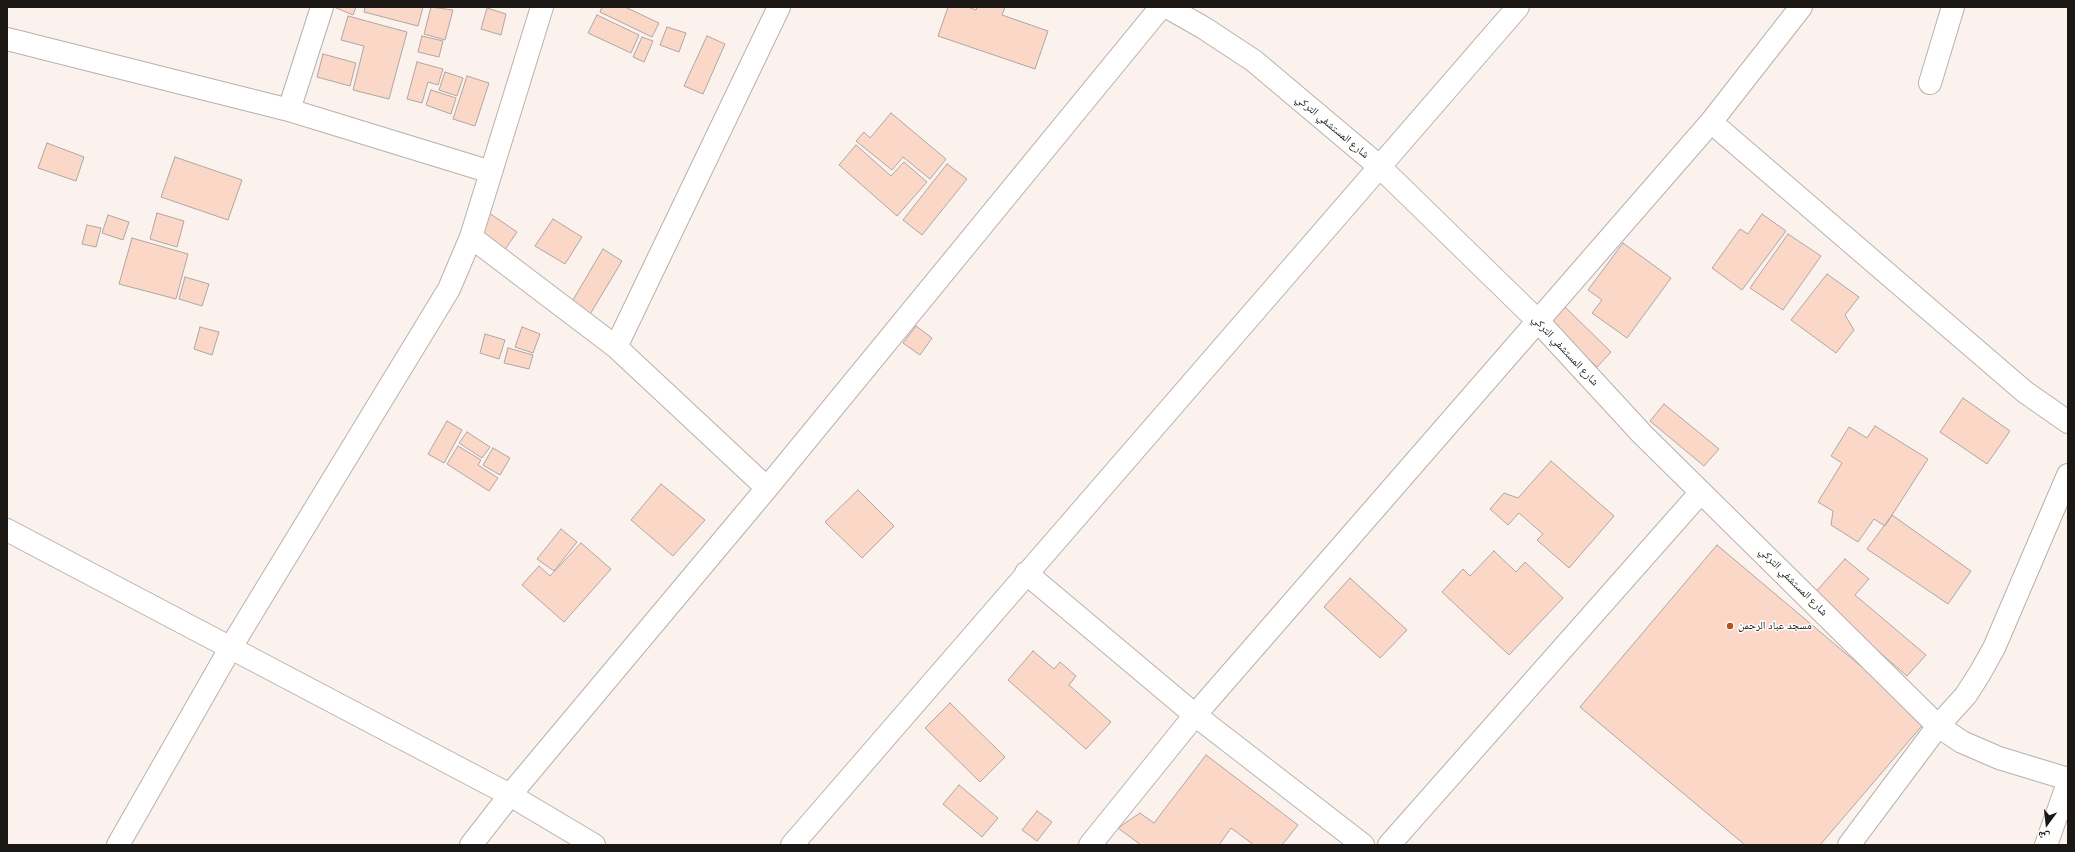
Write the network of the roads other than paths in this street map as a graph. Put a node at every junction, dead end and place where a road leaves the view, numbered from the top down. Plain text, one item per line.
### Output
1 (322, 7) edge
2 (542, 7) edge
3 (778, 7) edge
4 (1161, 7) edge
5 (1167, 7) edge
6 (1518, 7) edge
7 (1953, 7) edge
8 (1799, 8) edge
9 (7, 40) edge
10 (1930, 83) dead end
11 (289, 110) junction
12 (1711, 122) junction
13 (1380, 168) junction
14 (491, 172) junction
15 (471, 237) junction
16 (1536, 320) junction
17 (616, 347) junction
18 (2068, 422) edge
19 (2068, 475) edge
20 (767, 488) junction
21 (1701, 492) junction
22 (7, 530) edge
23 (1026, 573) junction
24 (232, 647) junction
25 (1195, 714) junction
26 (1938, 726) junction
27 (2068, 779) edge
28 (2068, 783) edge
29 (510, 795) junction
30 (118, 845) edge
31 (471, 845) edge
32 (594, 845) edge
33 (792, 845) edge
34 (1090, 845) edge
35 (1363, 845) edge
36 (1389, 845) edge
37 (1849, 845) edge
38 (2046, 845) edge

1 - 11 street
2 - 14 street
3 - 17 street
4 - 20 street
5 - 13 street, شارع المستشفي التركي
6 - 13 street
7 - 10 street
8 - 12 street
9 - 11 street
11 - 14 street
12 - 16 street
12 - 18 street
13 - 16 street, شارع المستشفي التركي
13 - 23 street
14 - 15 street
15 - 17 street
15 - 24 street
16 - 21 street, شارع المستشفي التركي
16 - 25 street
17 - 20 street
19 - 26 street
20 - 29 street
21 - 26 street, شارع المستشفي التركي
21 - 36 street
22 - 24 street
23 - 25 street
23 - 33 street
24 - 29 street
24 - 30 street
25 - 34 street
25 - 35 street
26 - 27 street, شارع المستشفي التركي
26 - 37 street
28 - 38 street
29 - 31 street
29 - 32 street

